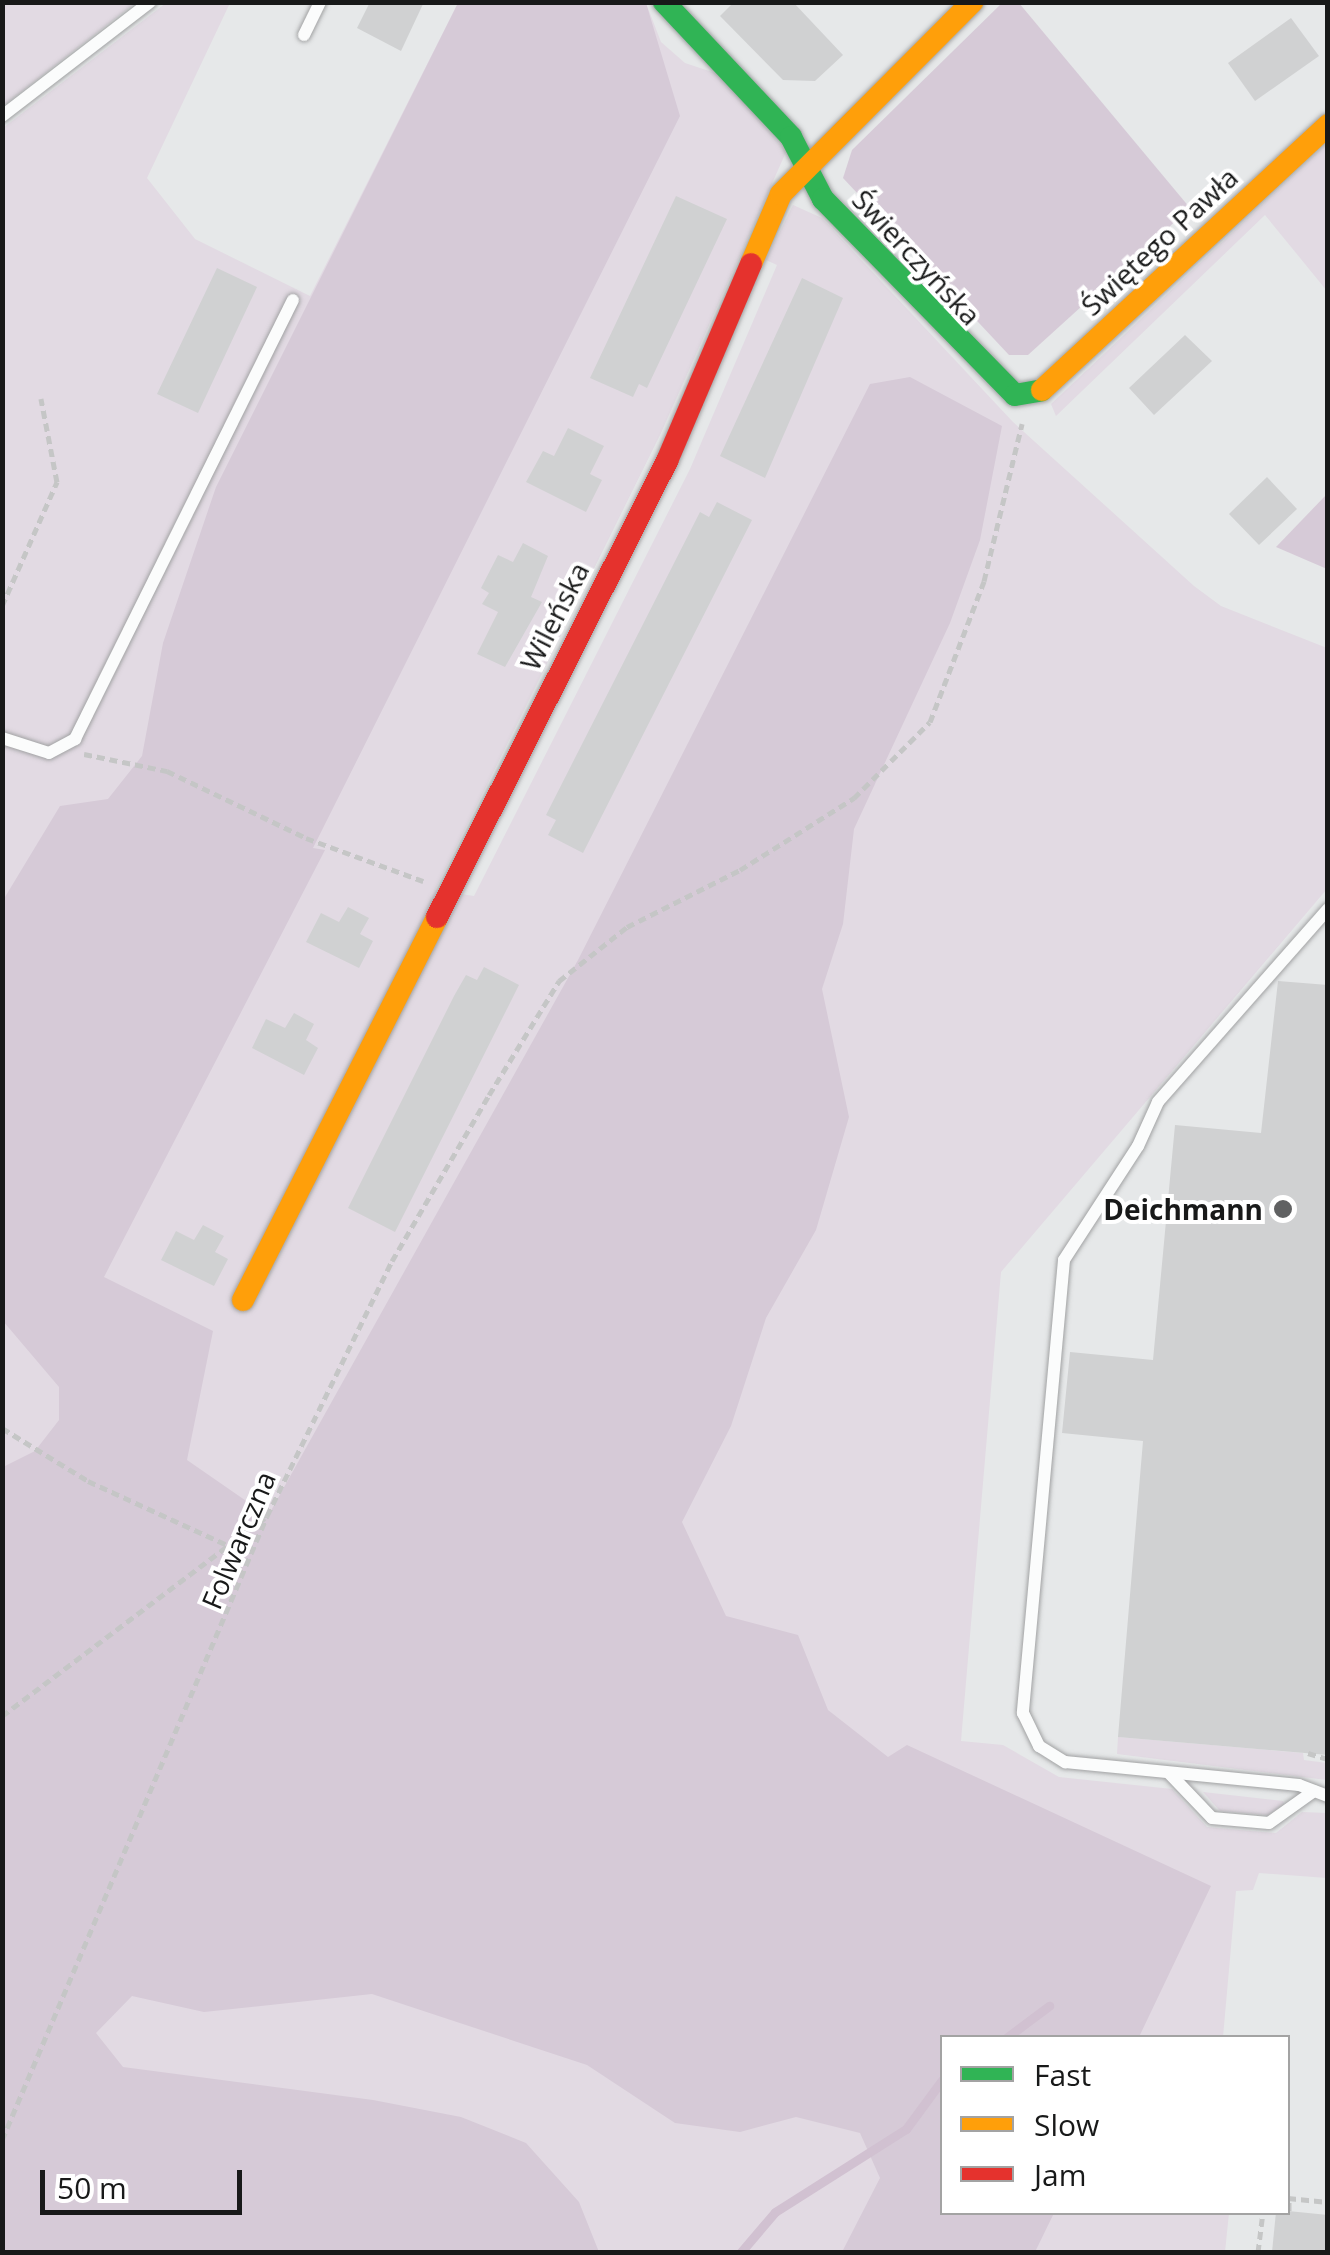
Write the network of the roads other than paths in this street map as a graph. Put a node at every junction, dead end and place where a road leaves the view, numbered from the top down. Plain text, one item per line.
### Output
1 (150, 2) edge
2 (320, 2) edge
3 (664, 2) edge
4 (972, 2) edge
5 (304, 35) dead end
6 (2, 116) edge
7 (1328, 124) edge
8 (809, 166) junction
9 (292, 300) dead end
10 (1029, 397) joint
11 (2, 738) edge
12 (1328, 908) edge
13 (243, 1300) dead end
14 (1170, 1774) junction
15 (1321, 1794) edge

1 - 6 lane
2 - 5 lane
3 - 8 street, Świerczyńska
4 - 8 street, Wileńska
7 - 10 street, Świętego Pawła
8 - 10 street, Świerczyńska
8 - 13 street, Wileńska
9 - 11 lane
12 - 14 lane
14 - 15 lane
14 - 15 lane

